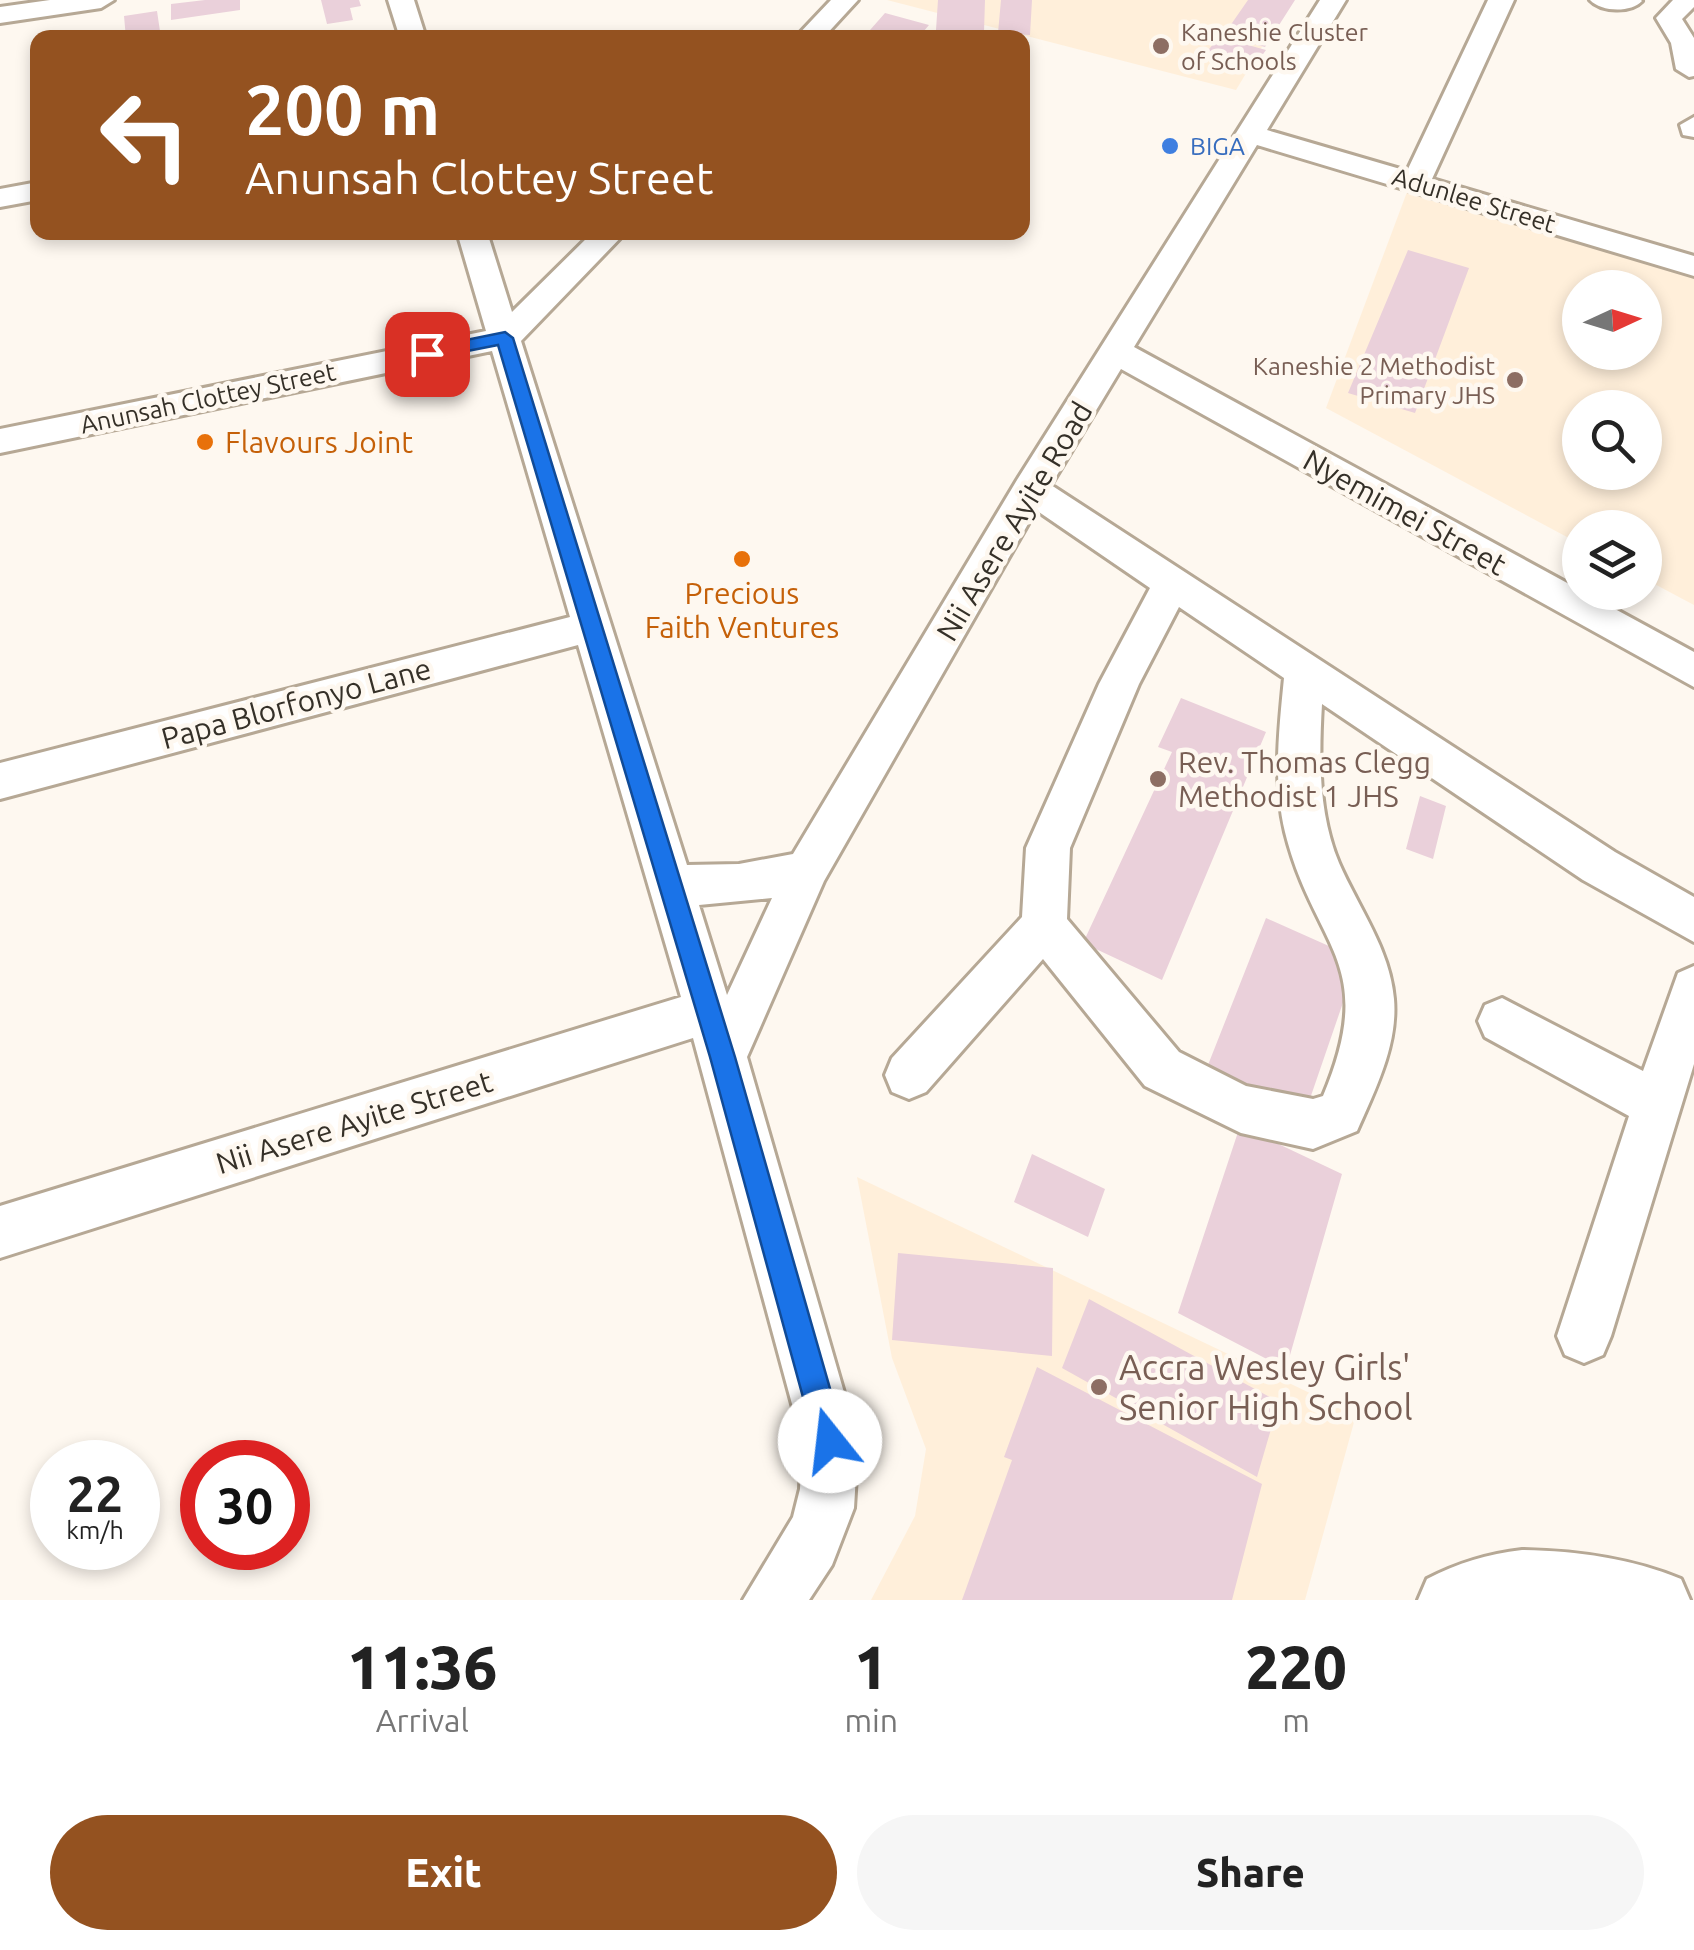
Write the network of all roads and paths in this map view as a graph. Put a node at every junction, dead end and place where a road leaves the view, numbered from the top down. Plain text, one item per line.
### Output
1 (100, 0) edge
2 (846, 0) edge
3 (1334, 0) edge
4 (1501, 0) edge
5 (1688, 0) edge
6 (0, 15) edge
7 (816, 30) edge
8 (1685, 67) edge
9 (1253, 134) junction
10 (1416, 183) junction
11 (30, 192) edge
12 (0, 198) edge
13 (474, 240) edge
14 (603, 240) edge
15 (1694, 266) edge
16 (505, 338) junction
17 (1117, 352) junction
18 (0, 440) edge
19 (1030, 489) junction
20 (1172, 583) junction
21 (592, 626) junction
22 (1305, 669) junction
23 (1694, 671) edge
24 (0, 781) edge
25 (808, 870) junction
26 (670, 883) junction
27 (1694, 921) edge
28 (1044, 925) junction
29 (1694, 988) edge
30 (1502, 1020) dead end
31 (715, 1034) junction
32 (909, 1076) dead end
33 (1658, 1105) junction
34 (0, 1232) edge
35 (1584, 1336) dead end
36 (773, 1600) edge
37 (1448, 1600) edge
38 (1660, 1600) edge

1 - 6 street
2 - 7 street
3 - 9 street, Nii Asere Ayite Road
4 - 10 street
5 - 8 street
9 - 10 street, Adunlee Street
9 - 17 street, Nii Asere Ayite Road
10 - 15 street, Adunlee Street
11 - 12 street
13 - 16 street
14 - 16 street
16 - 18 street, Anunsah Clottey Street
16 - 21 street
17 - 19 street, Nii Asere Ayite Road
17 - 23 street, Nyemimei Street
19 - 20 street
19 - 25 street, Nii Asere Ayite Road
20 - 22 street
20 - 28 street
21 - 24 street, Papa Blorfonyo Lane
21 - 26 street
22 - 27 street
22 - 28 street
25 - 26 street
25 - 31 street, Nii Asere Ayite Road
26 - 31 street
28 - 32 street
29 - 33 street
30 - 33 street
31 - 34 street, Nii Asere Ayite Street
31 - 36 street
33 - 35 street
37 - 38 street

